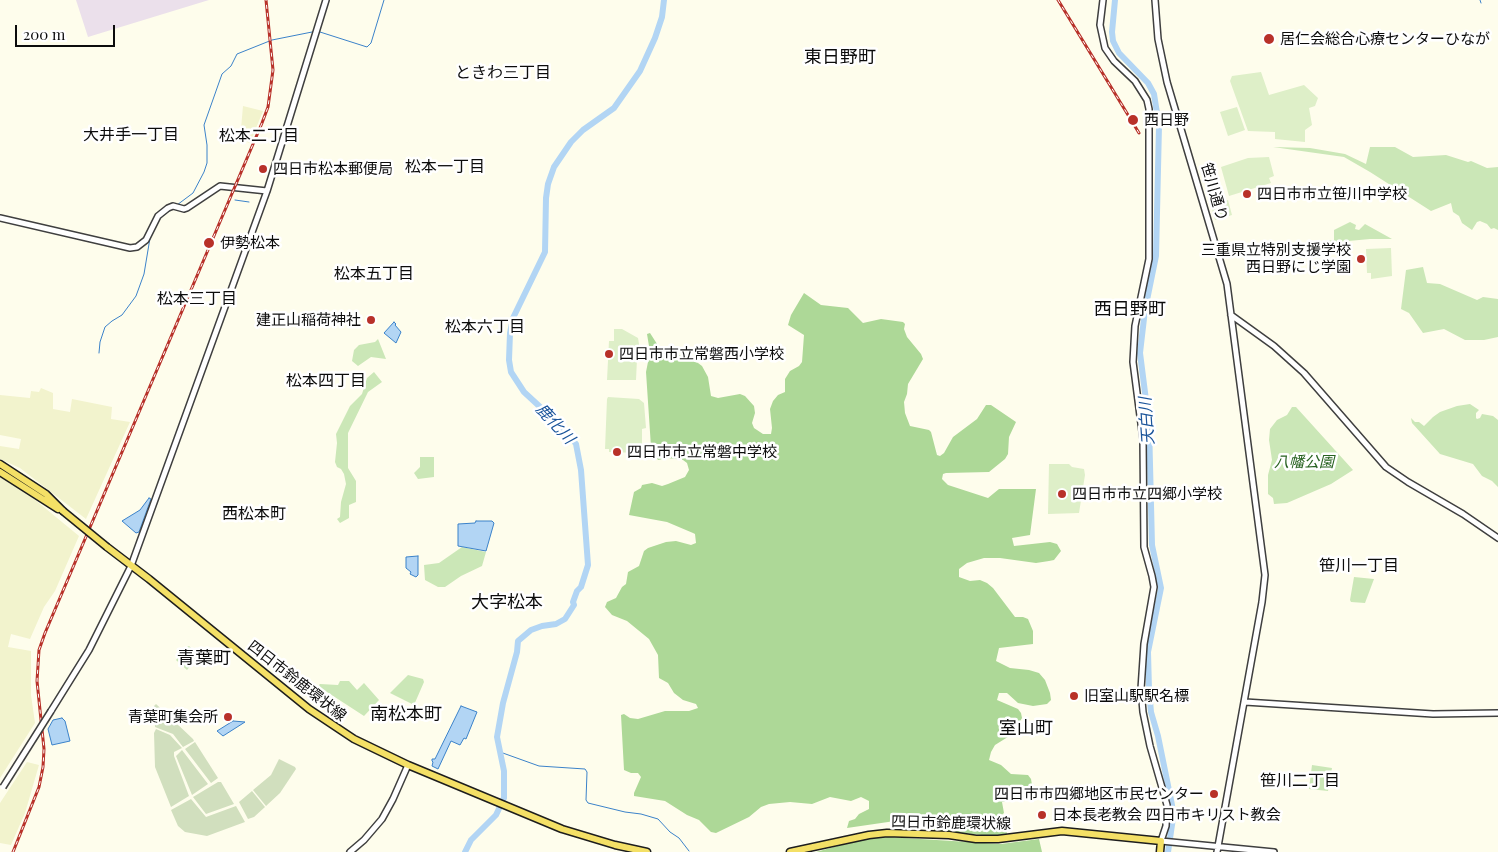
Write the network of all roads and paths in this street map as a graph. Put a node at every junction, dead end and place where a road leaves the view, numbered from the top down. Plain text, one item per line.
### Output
1 (326, 0) edge
2 (1103, 0) edge
3 (1156, 0) edge
4 (267, 191) junction
5 (0, 218) edge
6 (1231, 315) junction
7 (0, 464) edge
8 (0, 468) edge
9 (0, 472) edge
10 (23, 482) junction
11 (63, 511) junction
12 (1498, 538) edge
13 (131, 566) junction
14 (1245, 702) junction
15 (1498, 713) edge
16 (408, 765) junction
17 (2, 789) edge
18 (1161, 841) junction
19 (1218, 850) edge
20 (350, 852) edge
21 (647, 852) edge
22 (790, 852) edge
23 (1160, 852) edge
24 (1274, 852) edge

1 - 4 street
2 - 18 street
3 - 6 street, 笹川通り
4 - 5 street
4 - 13 street
6 - 12 street
6 - 14 street, 笹川通り
7 - 10 main road
8 - 11 main road, 四日市鈴鹿環状線
9 - 10 main road
10 - 11 main road
11 - 13 main road, 四日市鈴鹿環状線, bridge
13 - 16 main road, 四日市鈴鹿環状線
13 - 17 street, bridge
14 - 15 street
14 - 19 street, 笹川通り
16 - 20 street
16 - 21 main road, 四日市鈴鹿環状線
18 - 19 street
18 - 22 main road, 四日市鈴鹿環状線
18 - 23 main road
19 - 24 street

